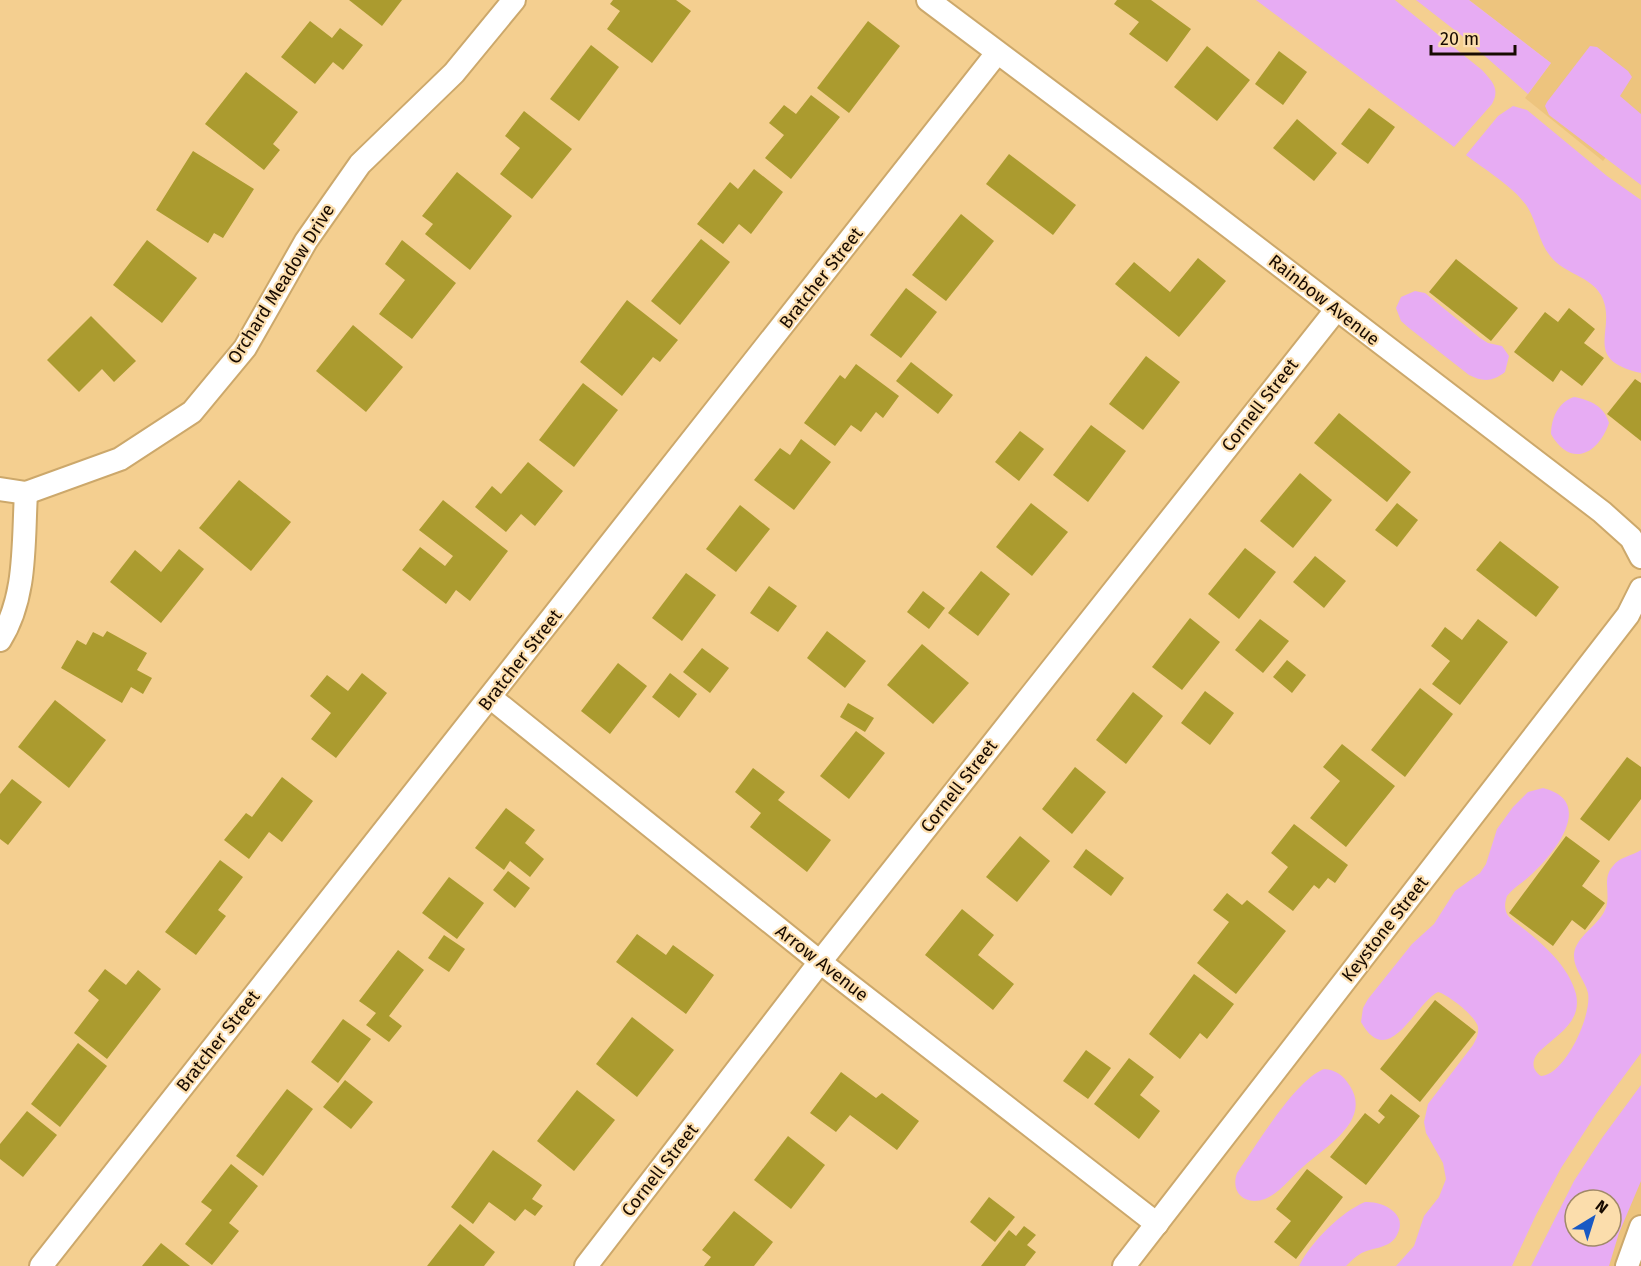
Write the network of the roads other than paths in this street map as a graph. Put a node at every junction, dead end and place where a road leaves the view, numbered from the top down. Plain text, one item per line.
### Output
1 (514, 0) edge
2 (928, 0) edge
3 (997, 53) junction
4 (1336, 310) junction
5 (0, 489) edge
6 (26, 494) junction
7 (1641, 558) edge
8 (1641, 589) edge
9 (0, 640) edge
10 (490, 697) junction
11 (820, 962) junction
12 (1157, 1224) junction
13 (1641, 1227) edge
14 (41, 1266) edge
15 (586, 1266) edge
16 (1124, 1266) edge
17 (1627, 1266) edge

1 - 6 street, Orchard Meadow Drive
2 - 3 street, Rainbow Avenue
3 - 4 street, Rainbow Avenue
3 - 10 street, Bratcher Street
4 - 7 street, Rainbow Avenue
4 - 11 street, Cornell Street
5 - 6 street
6 - 9 street
8 - 12 street, Keystone Street
10 - 11 street, Arrow Avenue
10 - 14 street, Bratcher Street
11 - 12 street, Arrow Avenue
11 - 15 street, Cornell Street
12 - 16 street, Keystone Street
13 - 17 street

